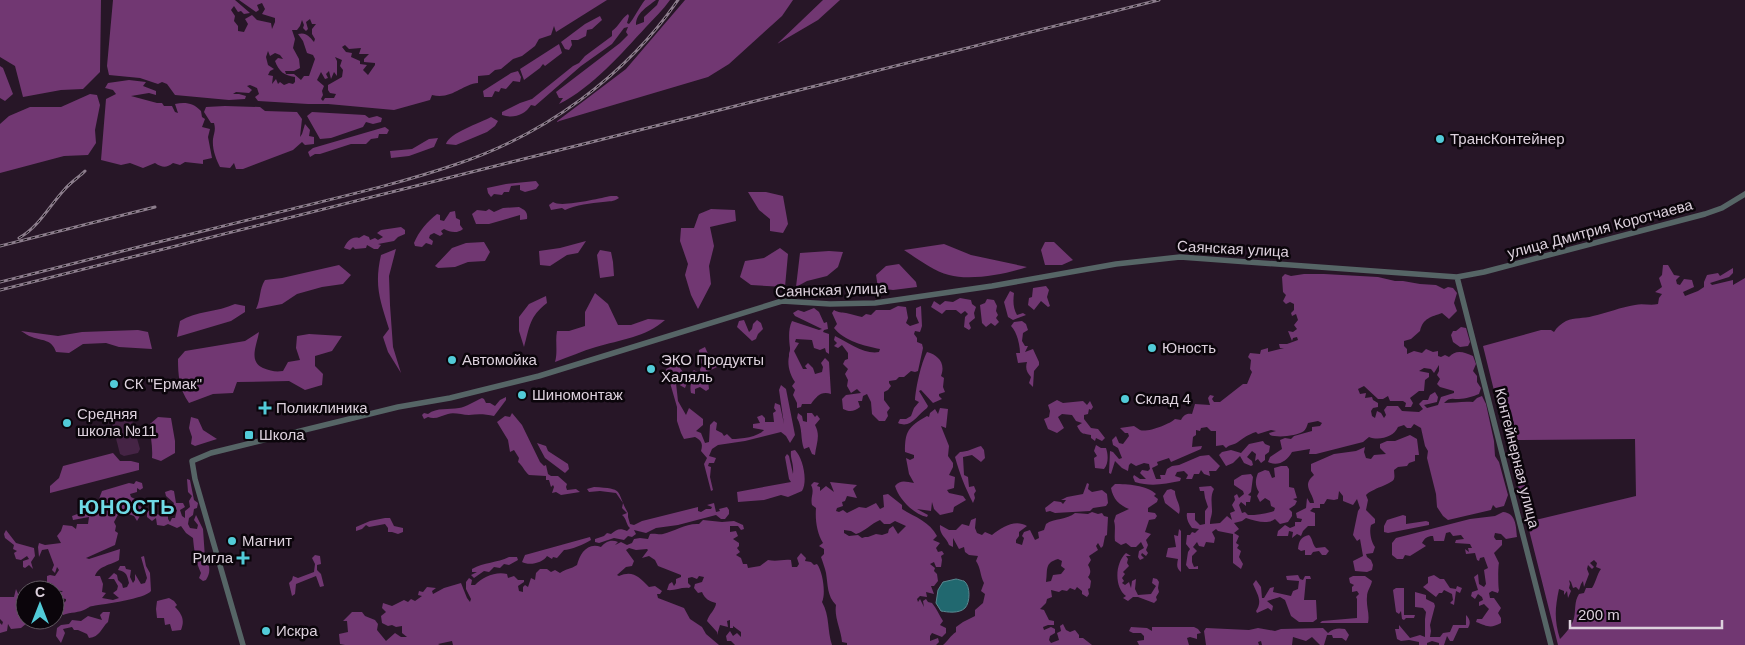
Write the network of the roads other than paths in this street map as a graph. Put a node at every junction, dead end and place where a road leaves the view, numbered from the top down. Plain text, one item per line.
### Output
1 (1745, 194) edge
2 (1458, 277) junction
3 (243, 645) edge
4 (1551, 645) edge

1 - 2 street, улица Дмитрия Коротчаева
2 - 3 street, Саянская улица
2 - 4 street, Контейнерная улица

